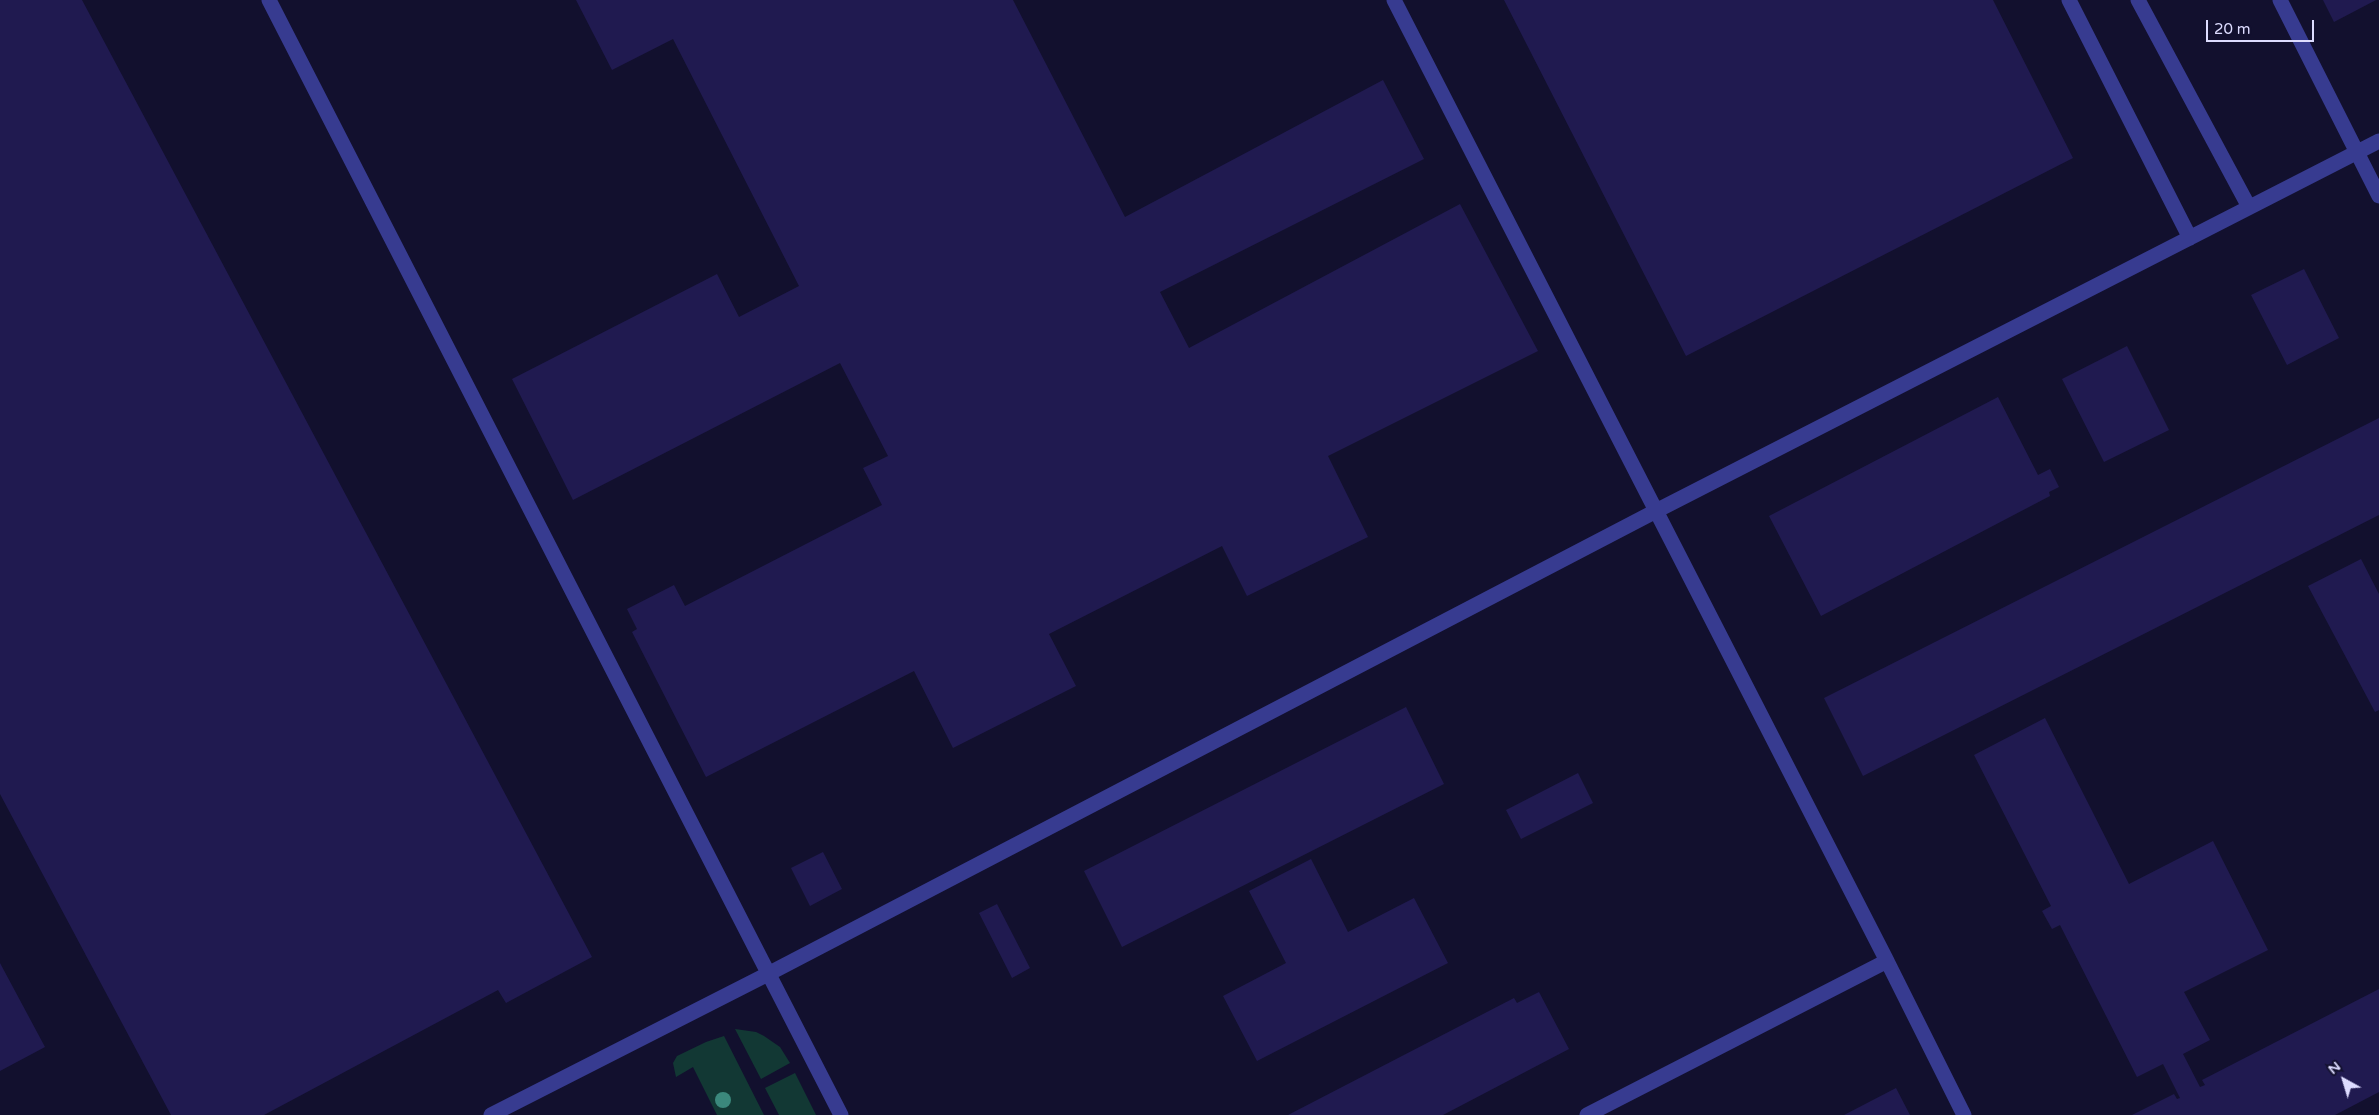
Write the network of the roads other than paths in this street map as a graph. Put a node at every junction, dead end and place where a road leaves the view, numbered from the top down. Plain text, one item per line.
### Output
1 (269, 0) edge
2 (1394, 0) edge
3 (2069, 0) edge
4 (2138, 0) edge
5 (2280, 0) edge
6 (2379, 141) edge
7 (2357, 152) junction
8 (2379, 196) edge
9 (2249, 207) junction
10 (2190, 238) junction
11 (1656, 511) junction
12 (1886, 961) junction
13 (768, 974) junction
14 (491, 1115) edge
15 (841, 1115) edge
16 (1587, 1115) edge
17 (1964, 1115) edge

1 - 13 lane
2 - 11 lane
3 - 10 lane
4 - 9 lane
5 - 7 lane
6 - 7 lane
7 - 8 lane
7 - 9 lane
9 - 10 lane
10 - 11 lane
11 - 12 lane
11 - 13 lane
12 - 16 lane
12 - 17 lane
13 - 14 lane
13 - 15 lane

